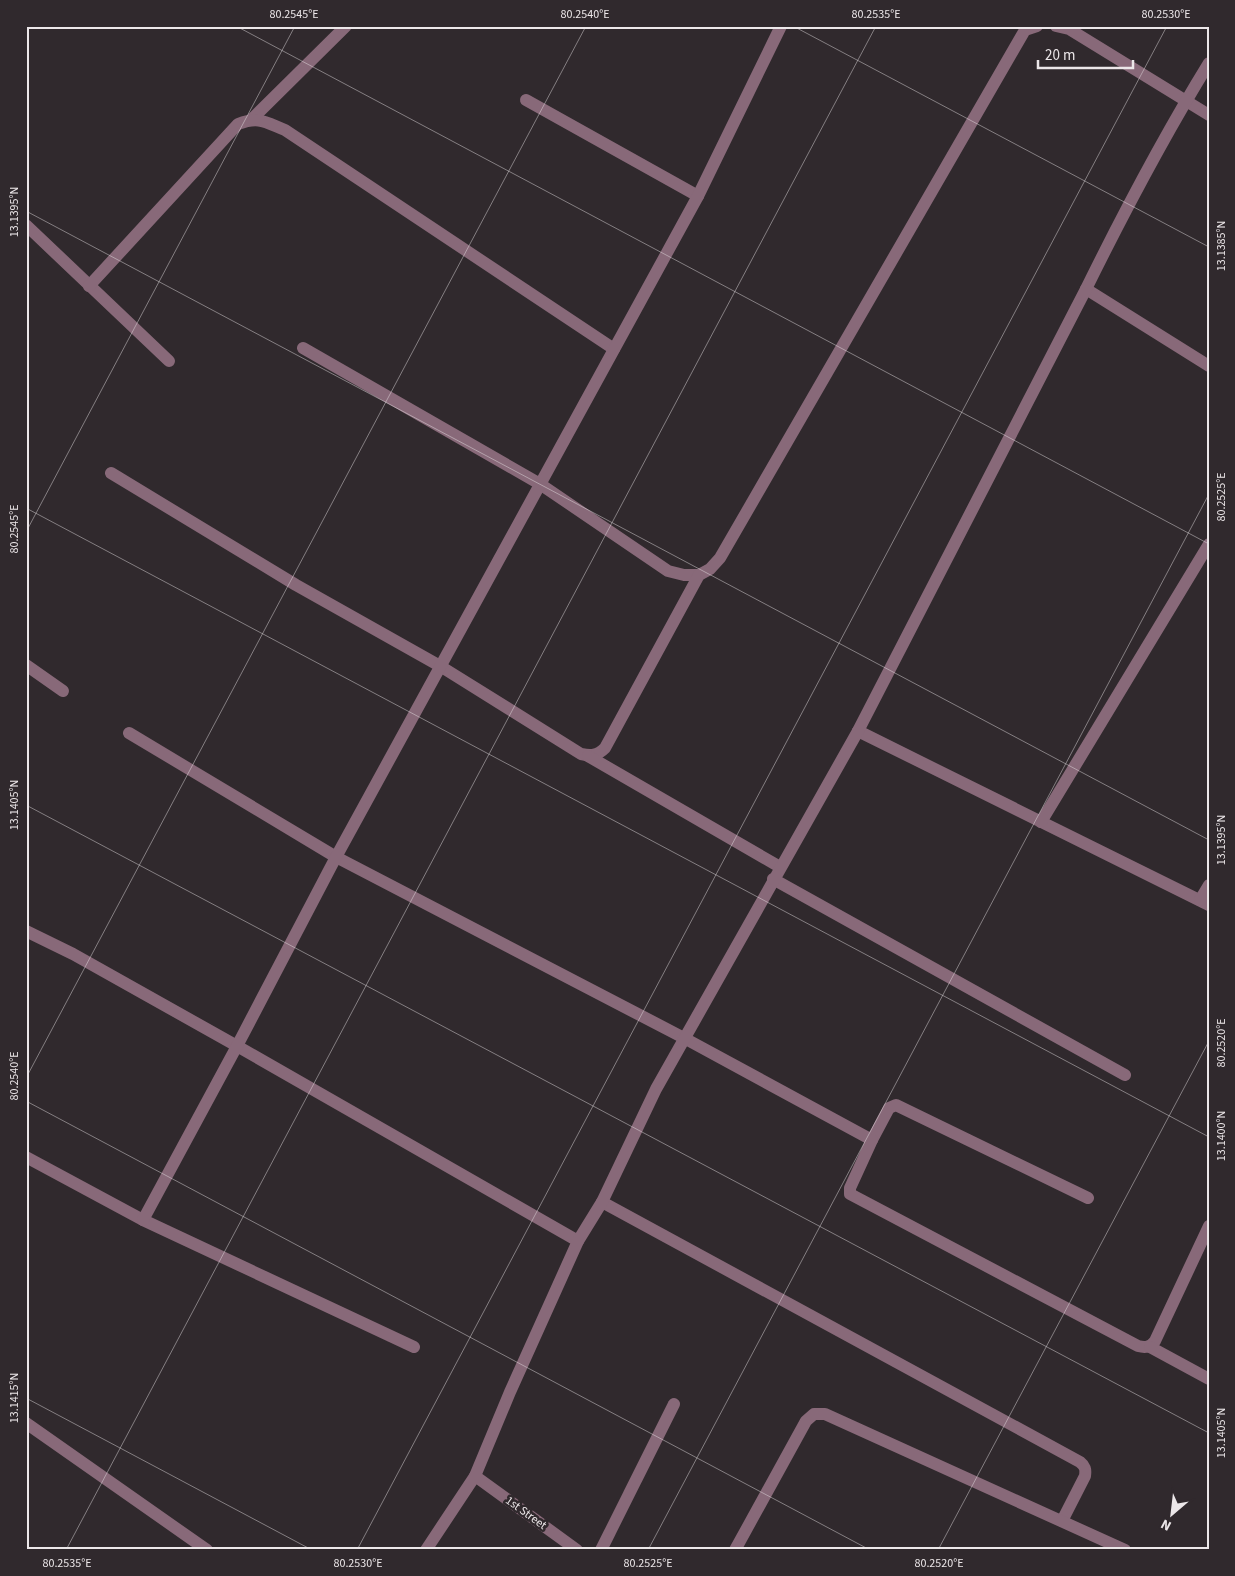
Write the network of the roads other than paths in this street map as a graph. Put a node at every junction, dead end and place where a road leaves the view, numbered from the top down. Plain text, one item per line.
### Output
1 (346, 26) edge
2 (781, 26) edge
3 (1056, 26) edge
4 (1029, 27) edge
5 (1209, 63) edge
6 (526, 100) dead end
7 (1185, 101) junction
8 (1209, 115) edge
9 (252, 119) junction
10 (698, 196) junction
11 (26, 225) edge
12 (89, 286) junction
13 (1086, 289) junction
14 (303, 348) dead end
15 (614, 349) junction
16 (168, 361) dead end
17 (1209, 366) edge
18 (111, 472) dead end
19 (540, 484) junction
20 (1209, 544) edge
21 (699, 575) junction
22 (26, 665) edge
23 (440, 666) junction
24 (63, 692) dead end
25 (858, 731) junction
26 (129, 733) dead end
27 (588, 756) junction
28 (1042, 822) junction
29 (336, 857) junction
30 (780, 867) junction
31 (773, 879) junction
32 (1209, 885) edge
33 (1204, 902) edge
34 (26, 931) edge
35 (684, 1038) junction
36 (237, 1046) junction
37 (1125, 1075) dead end
38 (872, 1140) junction
39 (26, 1157) edge
40 (1088, 1198) dead end
41 (602, 1202) junction
42 (143, 1220) junction
43 (1209, 1226) edge
44 (578, 1241) junction
45 (1150, 1346) junction
46 (414, 1347) dead end
47 (1209, 1379) edge
48 (674, 1404) dead end
49 (26, 1423) edge
50 (475, 1476) junction
51 (1062, 1521) junction
52 (207, 1550) edge
53 (426, 1550) edge
54 (577, 1550) edge
55 (601, 1550) edge
56 (735, 1550) edge
57 (1125, 1550) edge

1 - 9 street
2 - 10 street
3 - 7 street
4 - 21 street
5 - 7 street
6 - 10 street
7 - 8 street
7 - 13 street
9 - 12 street
9 - 15 street
10 - 15 street
11 - 12 street
12 - 16 street
13 - 17 street
13 - 25 street
14 - 19 street
15 - 19 street
18 - 23 street
19 - 21 street
19 - 23 street
20 - 28 street
21 - 27 street
22 - 24 street
23 - 27 street
23 - 29 street
25 - 28 street
25 - 30 street
26 - 29 street
27 - 30 street
28 - 33 street
29 - 35 street
29 - 36 street
30 - 31 street
31 - 35 street
31 - 37 street
32 - 33 street
34 - 36 street
35 - 38 street
35 - 41 street
36 - 42 street
36 - 44 street
38 - 40 street
38 - 45 street
39 - 42 street
41 - 44 street
41 - 51 street
42 - 46 street
43 - 45 street
44 - 50 street
45 - 47 street
48 - 55 street
49 - 52 street
50 - 53 street
50 - 54 street, 1st Street
51 - 56 street
51 - 57 street

